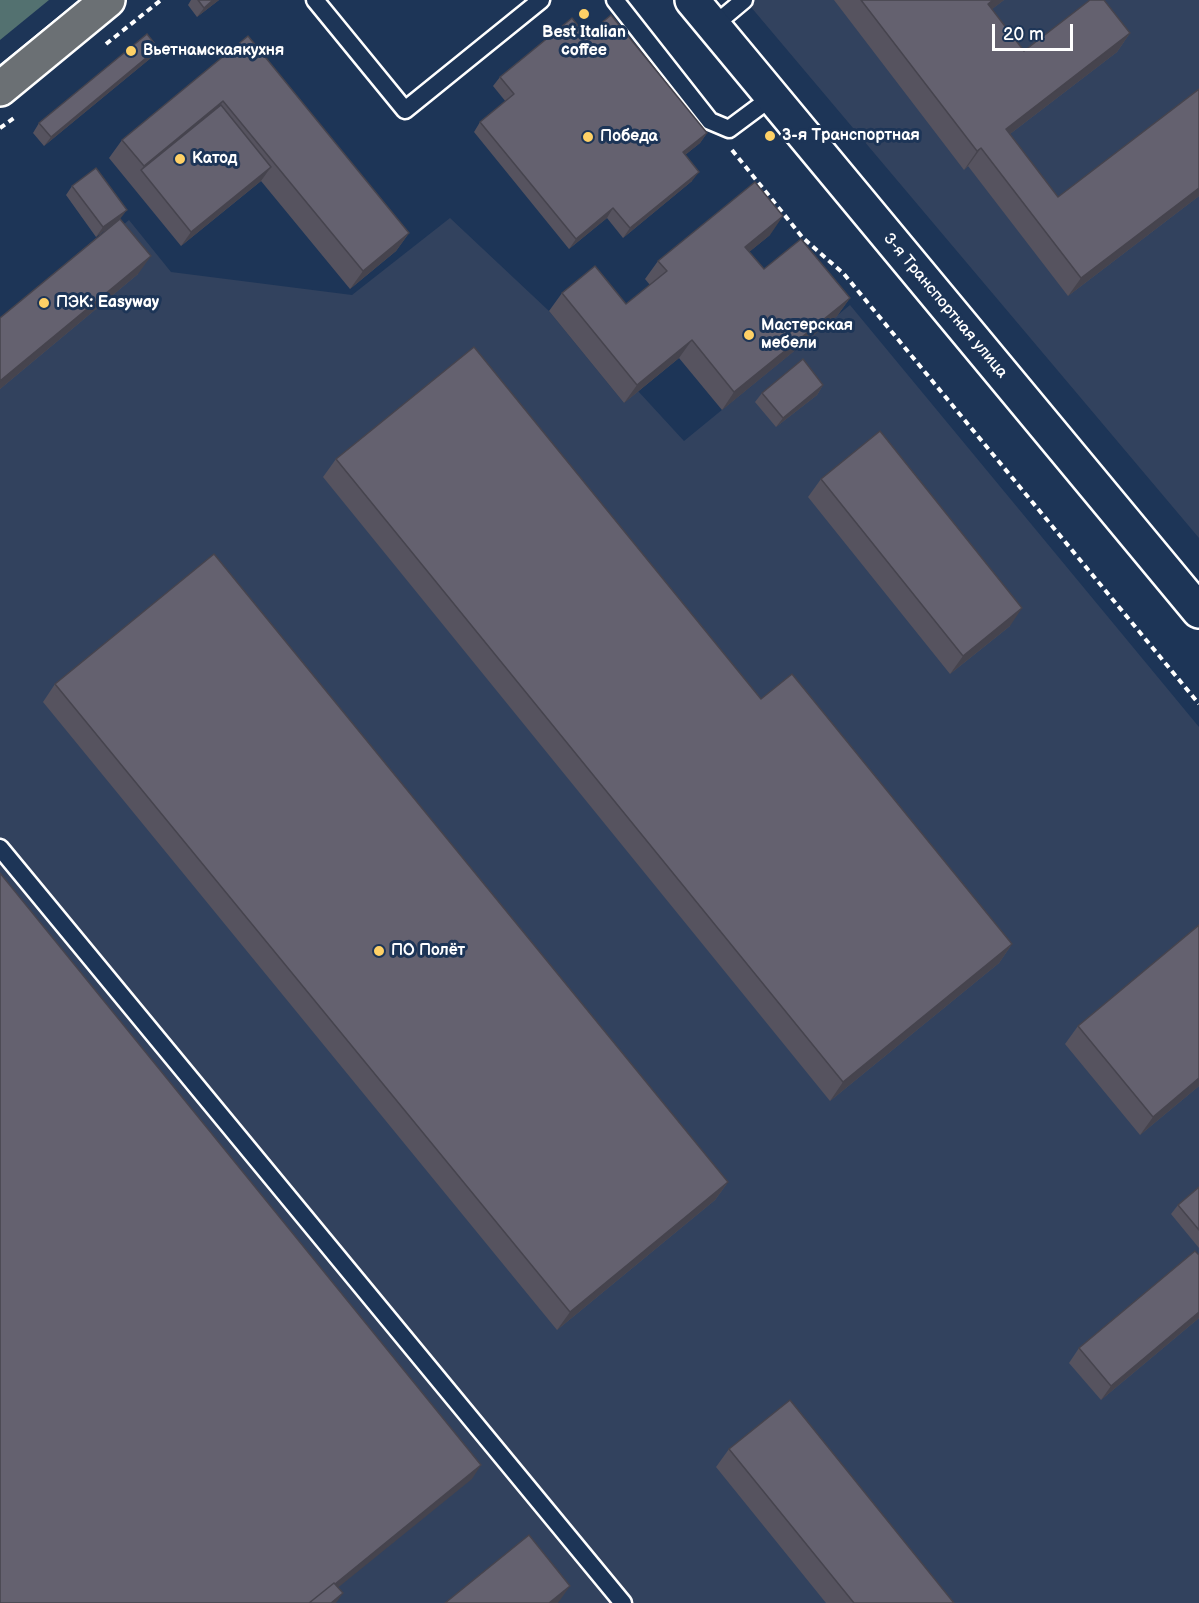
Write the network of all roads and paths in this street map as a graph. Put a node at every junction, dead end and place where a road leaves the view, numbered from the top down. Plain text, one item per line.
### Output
1 (108, 0) edge
2 (315, 0) edge
3 (541, 0) edge
4 (615, 0) edge
5 (692, 0) edge
6 (744, 0) edge
7 (713, 26) junction
8 (0, 89) edge
9 (772, 97) junction
10 (710, 121) junction
11 (1199, 611) edge
12 (1199, 704) edge
13 (0, 848) edge
14 (623, 1603) edge

1 - 8 main road
2 - 3 lane
4 - 10 lane
5 - 7 main road, 3-я Транспортная улица
6 - 7 lane
7 - 9 main road, 3-я Транспортная улица
9 - 10 lane
9 - 11 main road, 3-я Транспортная улица
10 - 12 path
13 - 14 lane

